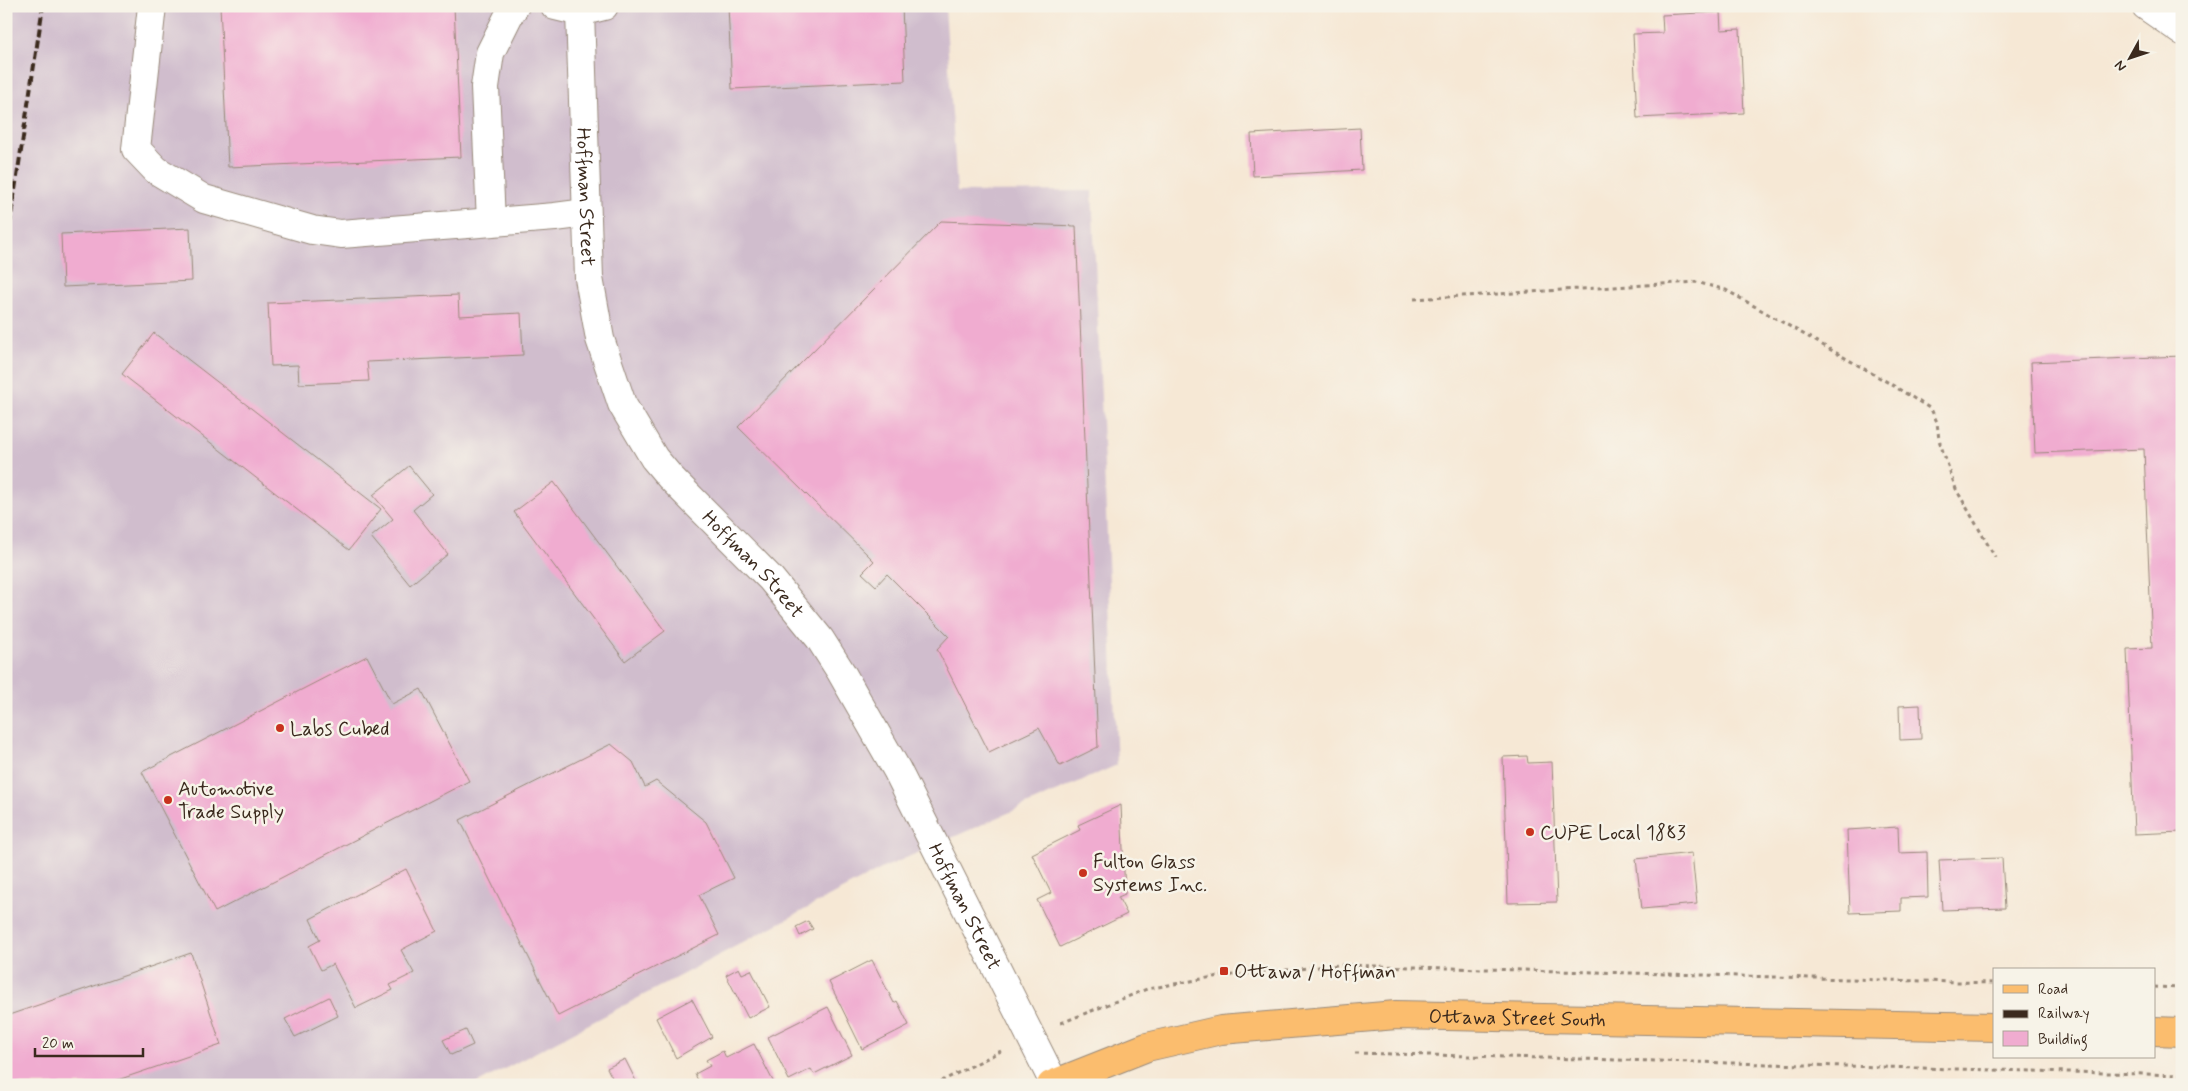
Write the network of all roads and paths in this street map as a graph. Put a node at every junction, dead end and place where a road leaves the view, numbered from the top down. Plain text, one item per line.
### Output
1 (152, 6) edge
2 (515, 6) edge
3 (2146, 6) edge
4 (580, 8) edge
5 (2182, 31) edge
6 (586, 213) junction
7 (492, 222) junction
8 (1414, 299) dead end
9 (1995, 557) dead end
10 (1993, 982) edge
11 (2156, 987) edge
12 (2182, 988) edge
13 (1070, 1018) dead end
14 (1993, 1027) edge
15 (2156, 1031) edge
16 (2182, 1032) edge
17 (1351, 1053) dead end
18 (991, 1056) dead end
19 (2182, 1075) edge
20 (1053, 1084) edge
21 (934, 1085) edge

1 - 7 street
2 - 7 street
3 - 5 street
4 - 6 street, Hoffman Street
6 - 7 street
6 - 20 street, Hoffman Street
8 - 9 path
10 - 13 path
11 - 12 path
14 - 20 main road, Ottawa Street South
15 - 16 main road
17 - 19 path
18 - 21 path

